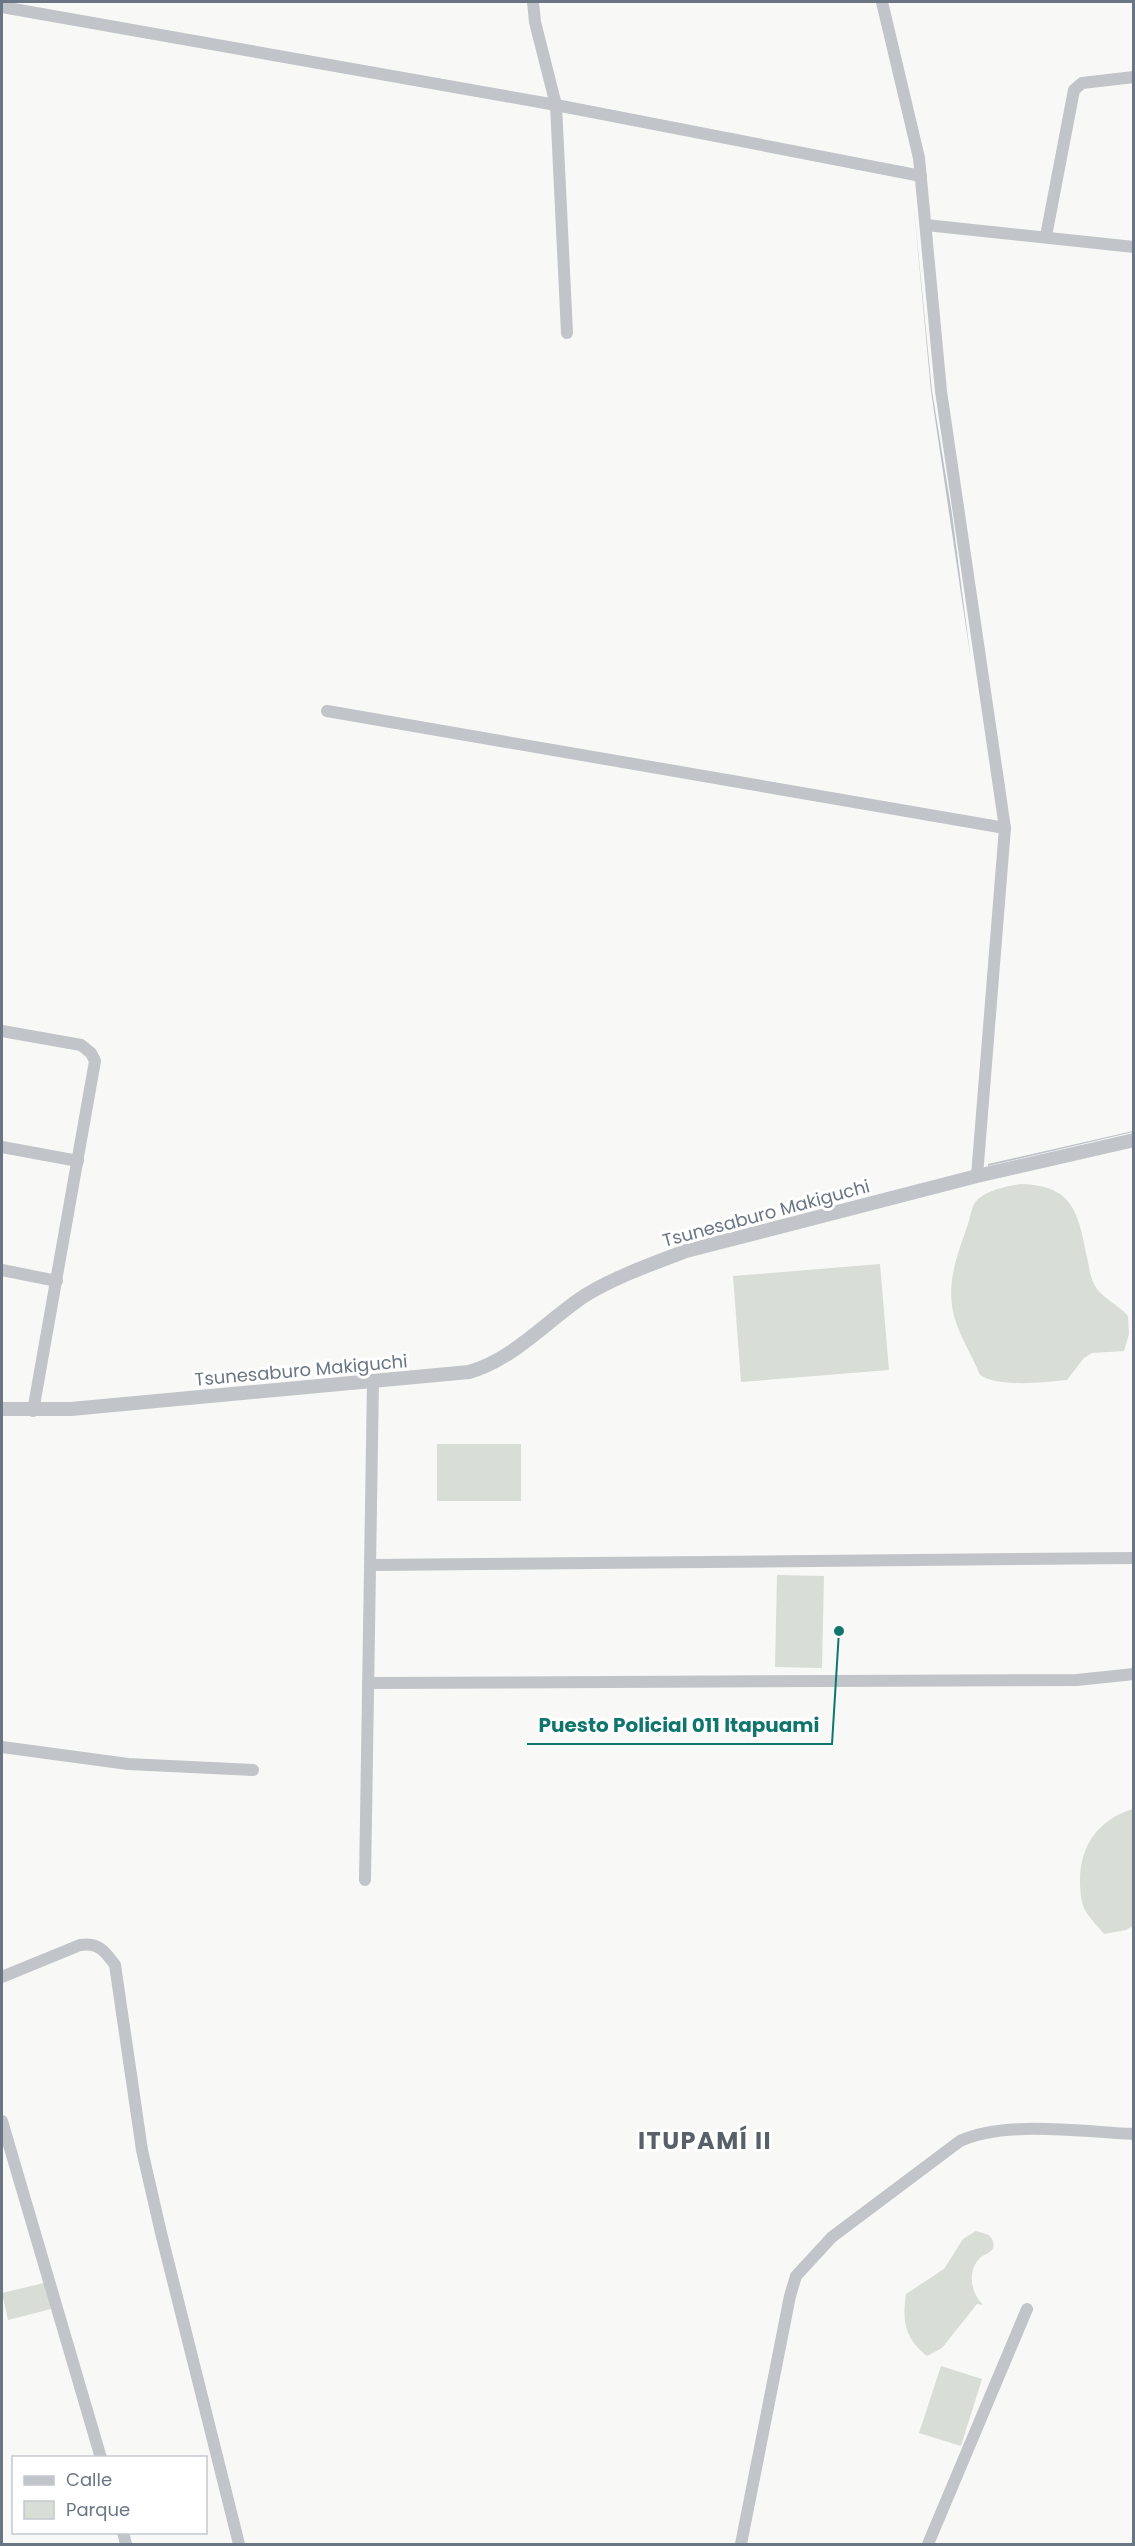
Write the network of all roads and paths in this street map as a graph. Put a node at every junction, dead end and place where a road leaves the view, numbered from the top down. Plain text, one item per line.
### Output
1 (533, 2) edge
2 (882, 2) edge
3 (2, 7) edge
4 (1134, 77) edge
5 (556, 105) junction
6 (921, 176) junction
7 (926, 225) junction
8 (1046, 237) junction
9 (1134, 247) edge
10 (567, 333) dead end
11 (327, 711) dead end
12 (1005, 828) junction
13 (2, 1031) edge
14 (1134, 1140) edge
15 (2, 1147) edge
16 (78, 1161) junction
17 (977, 1176) junction
18 (2, 1270) edge
19 (57, 1281) junction
20 (374, 1381) junction
21 (2, 1409) edge
22 (33, 1411) junction
23 (1134, 1558) edge
24 (371, 1565) junction
25 (1134, 1674) edge
26 (368, 1683) junction
27 (2, 1747) edge
28 (253, 1770) dead end
29 (365, 1880) dead end
30 (2, 1977) edge
31 (2, 2121) edge
32 (1134, 2134) edge
33 (1027, 2309) dead end
34 (101, 2456) edge
35 (239, 2544) edge
36 (741, 2544) edge
37 (928, 2544) edge

1 - 5 street
2 - 6 street
3 - 5 street
4 - 8 street
5 - 6 street
5 - 10 street
6 - 7 street
7 - 8 street
7 - 12 street
8 - 9 street
11 - 12 street
12 - 17 street
13 - 16 street
14 - 17 street, Tsunesaburo Makiguchi
15 - 16 street
16 - 19 street
17 - 20 street, Tsunesaburo Makiguchi
18 - 19 street
19 - 22 street
20 - 22 street, Tsunesaburo Makiguchi
20 - 24 street
21 - 22 street, Tsunesaburo Makiguchi
23 - 24 street
24 - 26 street
25 - 26 street
26 - 29 street
27 - 28 street
30 - 35 street
31 - 34 street
32 - 36 street
33 - 37 street

